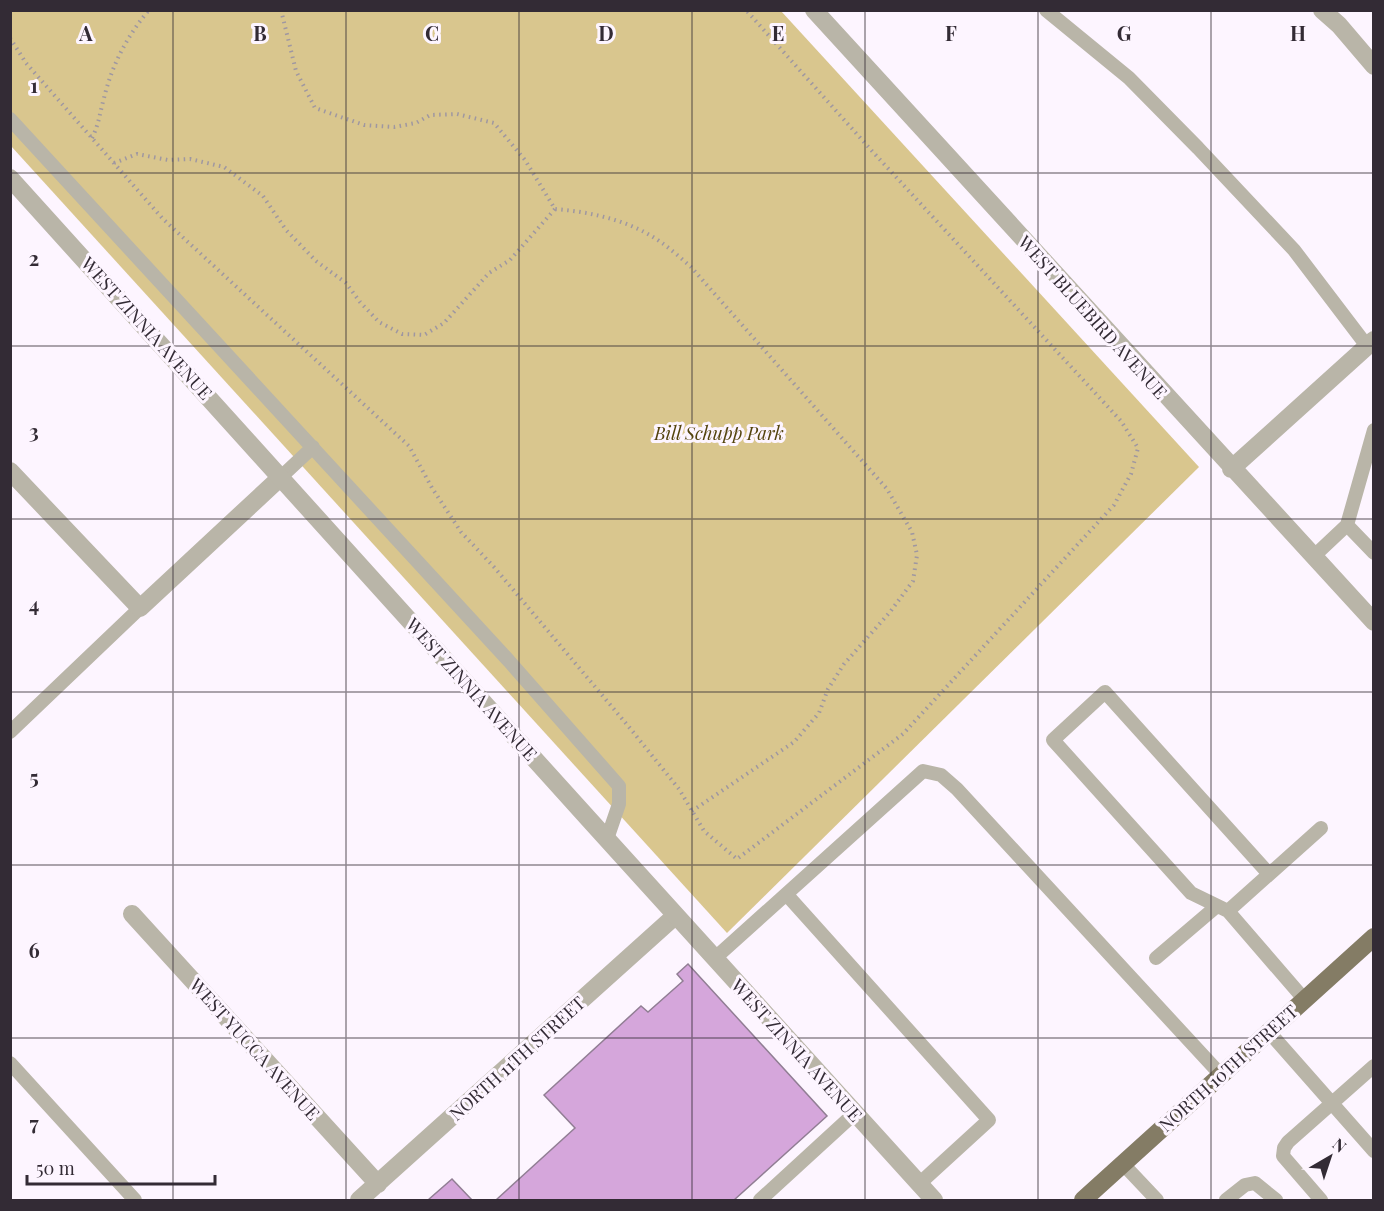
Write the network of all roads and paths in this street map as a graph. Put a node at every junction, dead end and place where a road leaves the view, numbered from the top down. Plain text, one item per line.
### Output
1 (149, 10) edge
2 (281, 10) edge
3 (746, 10) edge
4 (814, 10) edge
5 (1046, 10) edge
6 (1322, 10) edge
7 (10, 39) edge
8 (1374, 66) edge
9 (10, 119) edge
10 (92, 138) junction
11 (114, 164) junction
12 (10, 178) edge
13 (555, 209) junction
14 (1370, 343) edge
15 (1374, 430) edge
16 (313, 447) junction
17 (1231, 469) junction
18 (10, 471) edge
19 (282, 476) junction
20 (1347, 525) junction
21 (1374, 553) edge
22 (1313, 557) junction
23 (140, 608) junction
24 (1374, 622) edge
25 (10, 732) edge
26 (692, 812) junction
27 (1321, 828) dead end
28 (607, 839) junction
29 (1269, 874) junction
30 (787, 895) junction
31 (1222, 908) junction
32 (132, 914) dead end
33 (675, 916) junction
34 (1371, 943) edge
35 (1156, 958) dead end
36 (714, 959) junction
37 (1304, 999) junction
38 (1269, 1032) junction
39 (10, 1063) edge
40 (1374, 1066) edge
41 (1221, 1075) junction
42 (1333, 1104) junction
43 (855, 1113) junction
44 (1374, 1151) edge
45 (1123, 1164) junction
46 (378, 1184) junction
47 (919, 1184) junction
48 (135, 1200) edge
49 (359, 1200) edge
50 (760, 1200) edge
51 (934, 1200) edge
52 (1083, 1200) edge
53 (1157, 1200) edge
54 (1226, 1200) edge
55 (1276, 1200) edge
56 (1321, 1200) edge

1 - 10 path
2 - 13 path
3 - 26 path
4 - 17 street, WEST BLUEBIRD AVENUE
5 - 14 lane
6 - 8 street
7 - 10 path
9 - 16 lane
10 - 11 path
11 - 13 path
11 - 26 path
12 - 19 street, WEST ZINNIA AVENUE
13 - 26 path
14 - 17 street
15 - 20 lane
16 - 19 lane
16 - 28 lane
17 - 22 street, WEST BLUEBIRD AVENUE
18 - 23 street
19 - 23 street
19 - 28 street, WEST ZINNIA AVENUE
20 - 21 lane
20 - 22 lane
22 - 24 street, WEST BLUEBIRD AVENUE
23 - 25 lane
27 - 29 lane
28 - 33 street, WEST ZINNIA AVENUE
29 - 31 lane
29 - 31 lane
30 - 36 lane
30 - 41 lane
30 - 47 lane
31 - 35 lane
31 - 37 lane
32 - 46 street, WEST YUCCA AVENUE
33 - 36 street, WEST ZINNIA AVENUE
33 - 46 street, NORTH 11TH STREET
34 - 37 main road, NORTH 10TH STREET
36 - 43 street, WEST ZINNIA AVENUE
37 - 38 main road, NORTH 10TH STREET
38 - 41 main road, NORTH 10TH STREET
38 - 42 lane
39 - 48 lane
40 - 42 lane
41 - 45 main road, NORTH 10TH STREET
42 - 44 lane
42 - 56 lane
43 - 47 street, WEST ZINNIA AVENUE
43 - 50 lane
45 - 52 main road, NORTH 10TH STREET
45 - 53 lane
46 - 49 street, NORTH 11TH STREET
47 - 51 street, WEST ZINNIA AVENUE
54 - 55 lane

